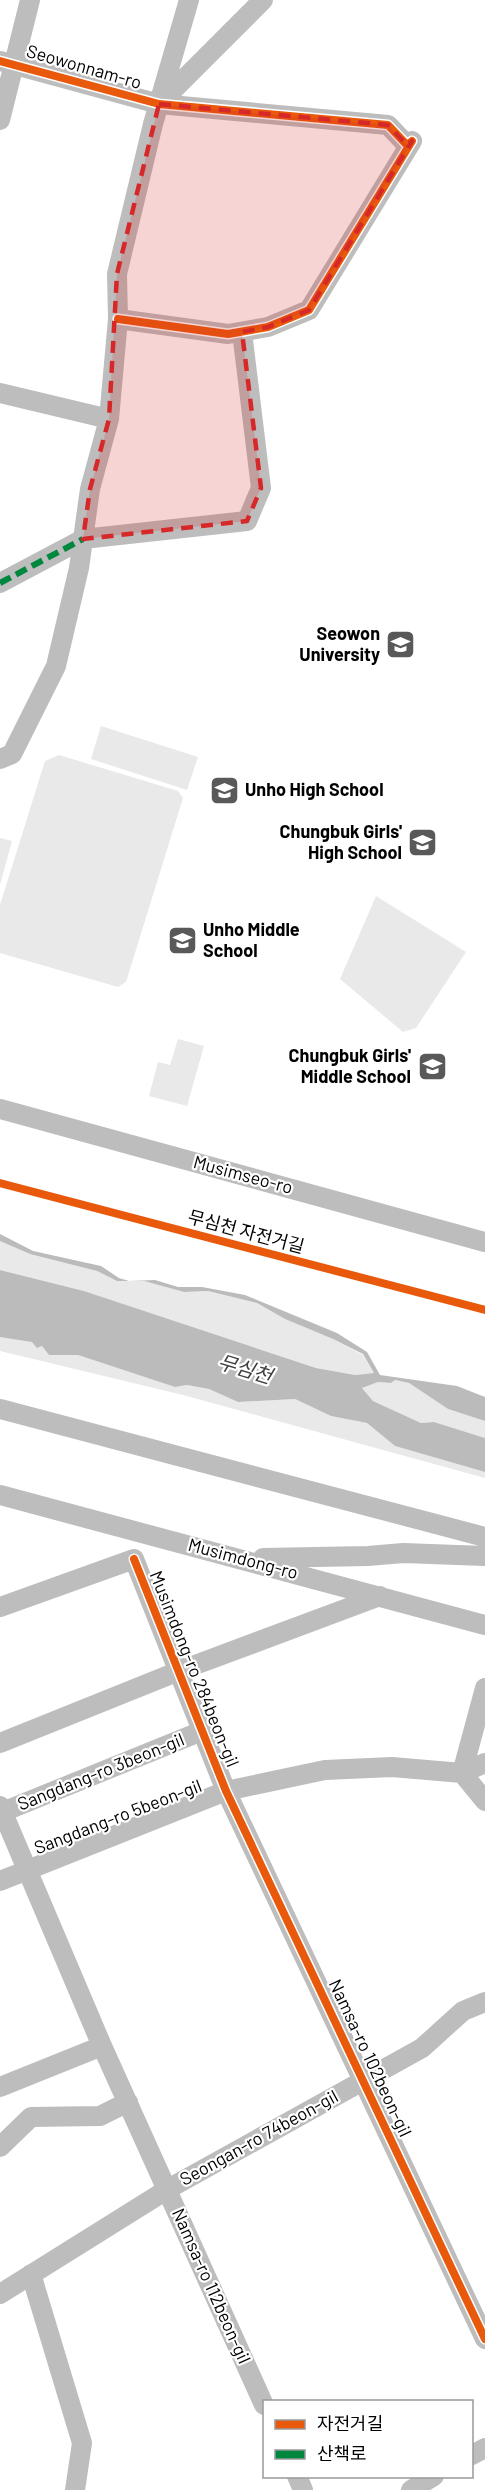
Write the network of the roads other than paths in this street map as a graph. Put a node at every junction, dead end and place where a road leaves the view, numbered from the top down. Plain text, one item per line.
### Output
1 (30, 0) edge
2 (189, 0) edge
3 (263, 0) edge
4 (7, 62) edge
5 (159, 104) junction
6 (0, 120) edge
7 (118, 319) junction
8 (242, 332) junction
9 (0, 393) edge
10 (109, 419) junction
11 (83, 539) junction
12 (0, 583) edge
13 (0, 759) edge
14 (0, 1109) edge
15 (485, 1242) edge
16 (0, 1409) edge
17 (0, 1494) edge
18 (142, 1533) junction
19 (485, 1537) edge
20 (485, 1556) edge
21 (237, 1558) junction
22 (134, 1559) junction
23 (380, 1596) junction
24 (0, 1607) edge
25 (485, 1624) edge
26 (178, 1671) junction
27 (485, 1688) edge
28 (202, 1731) junction
29 (0, 1743) edge
30 (485, 1763) edge
31 (462, 1773) junction
32 (226, 1791) junction
33 (485, 1801) edge
34 (1, 1810) edge
35 (28, 1869) junction
36 (0, 1881) edge
37 (485, 2002) edge
38 (102, 2046) junction
39 (364, 2079) junction
40 (0, 2087) edge
41 (128, 2102) junction
42 (0, 2147) edge
43 (168, 2189) junction
44 (31, 2274) junction
45 (0, 2294) edge
46 (485, 2339) edge
47 (263, 2403) edge
48 (431, 2478) edge
49 (75, 2490) edge
50 (411, 2490) edge

1 - 4 street
2 - 5 street
3 - 5 street, Seowonnam-ro
4 - 5 street, Seowonnam-ro
4 - 6 street
5 - 7 street
5 - 8 street
7 - 8 street
7 - 10 street
8 - 11 street
9 - 10 street
10 - 11 street
11 - 12 street
11 - 13 street
14 - 15 street, Musimseo-ro
16 - 19 street
17 - 18 street, Musimdong-ro
18 - 21 street, Musimdong-ro
18 - 22 street
20 - 21 street
21 - 23 street, Musimdong-ro
22 - 24 street
22 - 26 street, Musimdong-ro 284beon-gil
23 - 25 street, Musimdong-ro
23 - 26 street
26 - 28 street, Musimdong-ro 284beon-gil
26 - 29 street
27 - 31 street
28 - 32 street, Musimdong-ro 284beon-gil
28 - 34 street, Sangdang-ro 3beon-gil
30 - 31 street
31 - 32 street, Sangdang-ro 5beon-gil
31 - 33 street
32 - 35 street, Sangdang-ro 5beon-gil
32 - 39 street, Namsa-ro 102beon-gil
34 - 35 street, Namsa-ro 112beon-gil
35 - 36 street, Sangdang-ro 5beon-gil
35 - 38 street, Namsa-ro 112beon-gil
37 - 39 street, Seongan-ro 74beon-gil
38 - 40 street
38 - 41 street, Namsa-ro 112beon-gil
39 - 43 street, Seongan-ro 74beon-gil
39 - 46 street, Namsa-ro 102beon-gil
41 - 42 street
41 - 43 street, Namsa-ro 112beon-gil
43 - 44 street, Seongan-ro 74beon-gil
43 - 47 street, Namsa-ro 112beon-gil
44 - 45 street, Seongan-ro 74beon-gil
44 - 49 street
48 - 50 street

